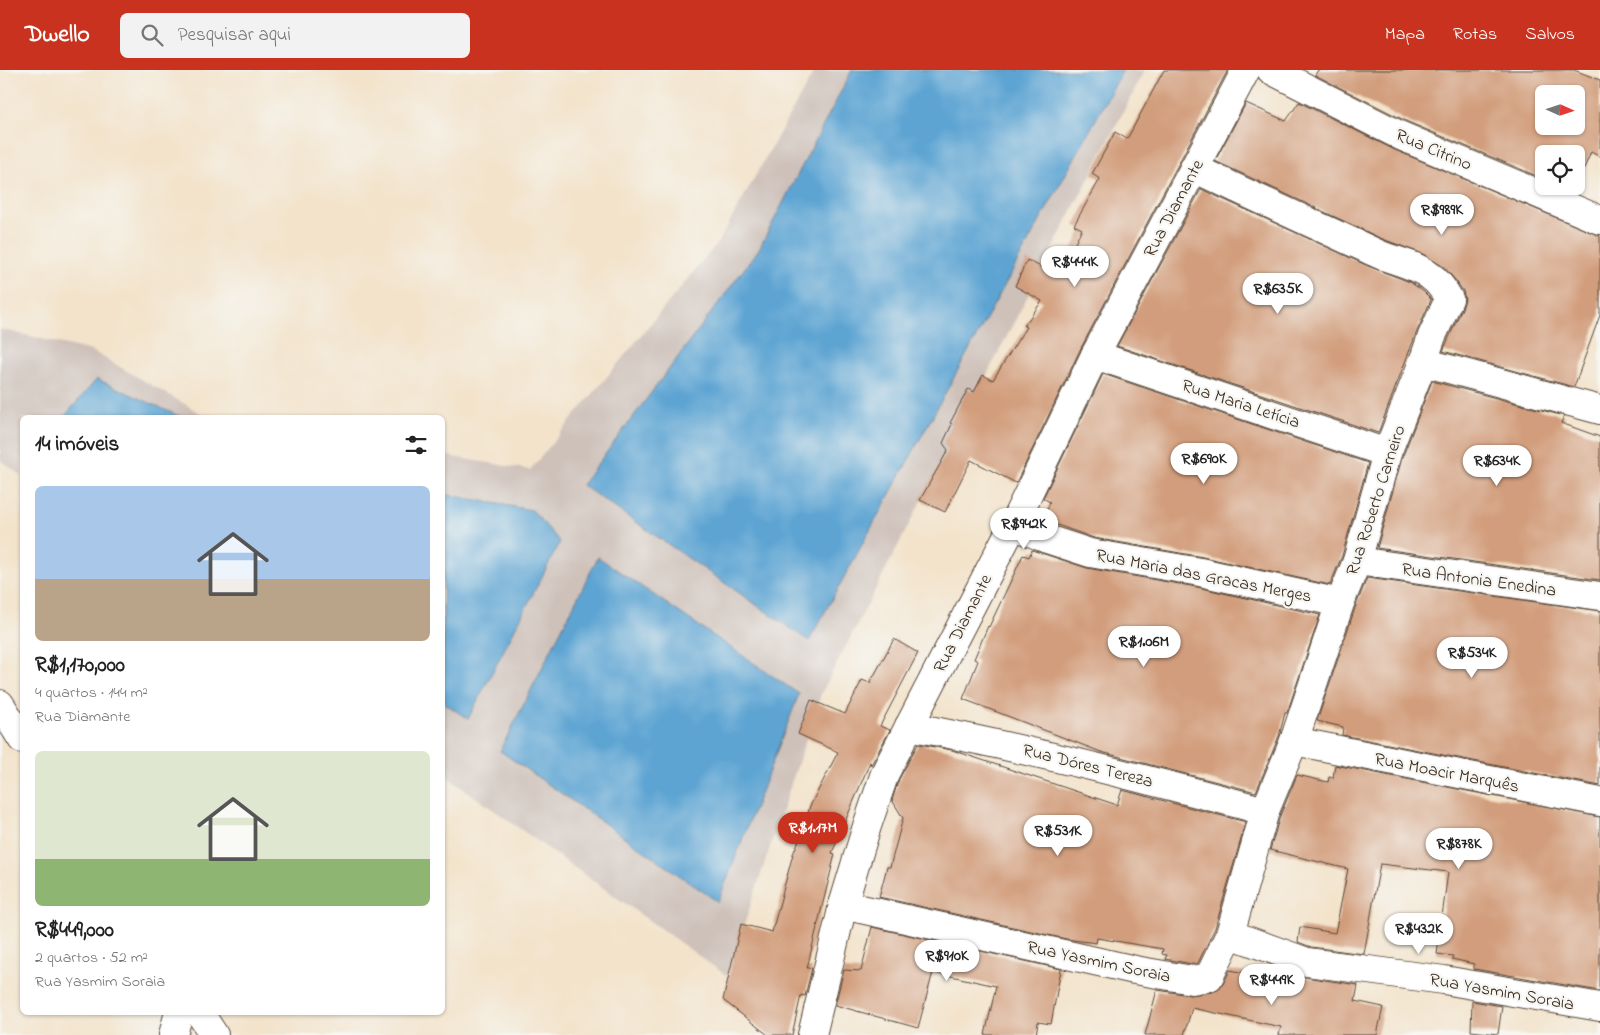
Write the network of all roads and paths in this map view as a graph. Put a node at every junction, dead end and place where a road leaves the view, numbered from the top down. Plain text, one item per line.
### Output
1 (1246, 70) edge
2 (1271, 70) edge
3 (1194, 168) junction
4 (1600, 220) edge
5 (1095, 354) junction
6 (1423, 362) junction
7 (1600, 410) edge
8 (1387, 452) junction
9 (1013, 525) junction
10 (1357, 561) junction
11 (1600, 596) edge
12 (1340, 603) junction
13 (0, 704) edge
14 (909, 726) junction
15 (20, 736) edge
16 (1294, 741) junction
17 (1600, 802) edge
18 (1265, 811) junction
19 (842, 905) junction
20 (1230, 934) junction
21 (1209, 977) joint
22 (1600, 1007) edge
23 (178, 1015) edge
24 (201, 1015) edge
25 (173, 1035) edge
26 (214, 1035) edge
27 (812, 1035) edge

1 - 3 street, Rua Diamante
2 - 4 street, Rua Citrino
3 - 5 street, Rua Diamante
3 - 6 street, Rua Roberto Carneiro
5 - 8 street, Rua Maria Letícia
5 - 9 street, Rua Diamante
6 - 7 street
6 - 8 street, Rua Roberto Carneiro
8 - 10 street, Rua Roberto Carneiro
9 - 12 street, Rua Maria das Gracas Merges
9 - 14 street, Rua Diamante
10 - 11 street, Rua Antonia Enedina
10 - 12 street, Rua Roberto Carneiro
12 - 16 street, Rua Roberto Carneiro
13 - 15 street
14 - 18 street, Rua Dóres Tereza
14 - 19 street, Rua Diamante
16 - 17 street, Rua Moacir Marquês
16 - 18 street, Rua Roberto Carneiro
18 - 20 street, Rua Roberto Carneiro
19 - 21 street, Rua Yasmim Soraia
19 - 27 street, Rua Diamante
20 - 21 street, Rua Roberto Carneiro
20 - 22 street, Rua Yasmim Soraia
23 - 25 street
24 - 26 street

